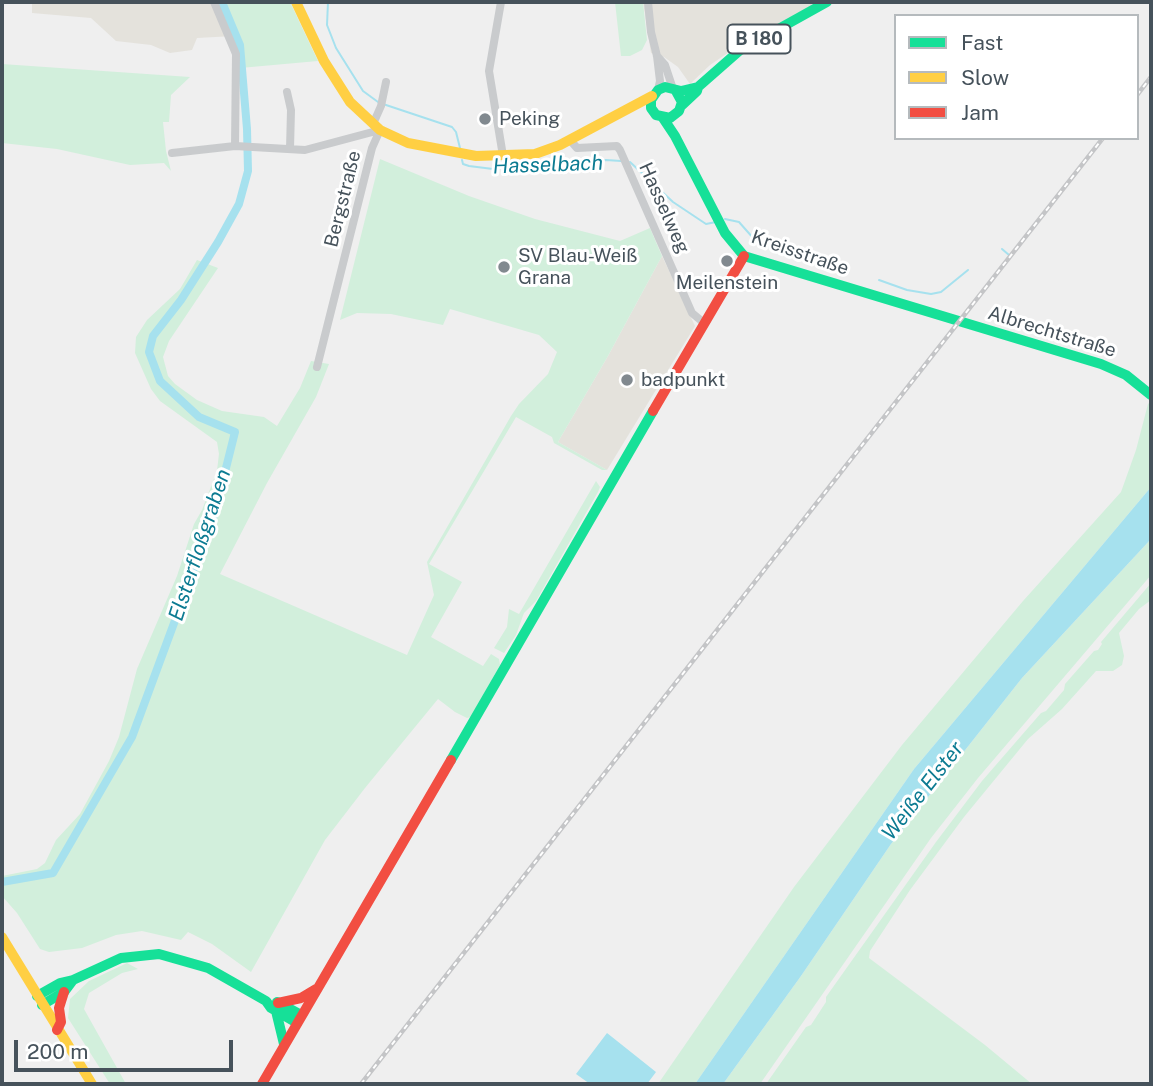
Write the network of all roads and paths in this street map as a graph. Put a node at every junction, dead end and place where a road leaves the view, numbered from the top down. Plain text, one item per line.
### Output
1 (214, 2) edge
2 (296, 2) edge
3 (501, 2) edge
4 (827, 2) edge
5 (650, 3) edge
6 (657, 56) junction
7 (386, 82) dead end
8 (698, 87) junction
9 (674, 90) junction
10 (287, 92) dead end
11 (655, 93) junction
12 (679, 110) junction
13 (624, 111) junction
14 (658, 115) junction
15 (376, 127) junction
16 (675, 136) junction
17 (571, 142) junction
18 (243, 146) junction
19 (290, 149) junction
20 (172, 153) dead end
21 (503, 156) junction
22 (744, 256) junction
23 (935, 314) joint
24 (704, 323) junction
25 (317, 367) dead end
26 (1151, 395) edge
27 (2, 937) edge
28 (24, 975) junction
29 (62, 988) junction
30 (316, 989) junction
31 (39, 1000) junction
32 (273, 1005) junction
33 (299, 1019) junction
34 (57, 1030) junction
35 (284, 1044) junction
36 (92, 1084) edge
37 (262, 1084) edge

1 - 18 street
2 - 15 main road
3 - 21 street
4 - 8 main road, B 180
5 - 6 street
6 - 9 street
6 - 11 street
7 - 15 street
8 - 9 main road
8 - 12 main road, B 180
9 - 11 main road
9 - 12 main road
10 - 19 street
11 - 13 main road
11 - 14 main road
12 - 14 main road
12 - 16 main road, Kreisstraße
13 - 14 main road
13 - 17 main road
14 - 16 main road, Kreisstraße
15 - 19 street, Bergstraße
15 - 21 main road
15 - 25 street, Bergstraße
16 - 22 main road, Kreisstraße
17 - 21 main road
17 - 24 street, Hasselweg
18 - 19 street, Bergstraße
18 - 20 street, Bergstraße
22 - 23 main road, Kreisstraße
22 - 24 main road
23 - 26 main road, Albrechtstraße
24 - 30 main road
27 - 28 main road
28 - 29 main road
28 - 31 main road
29 - 31 main road
29 - 32 main road
29 - 34 main road
30 - 32 main road
30 - 33 main road
31 - 34 main road
32 - 33 main road
32 - 35 main road
33 - 35 main road
34 - 36 main road
35 - 37 main road

